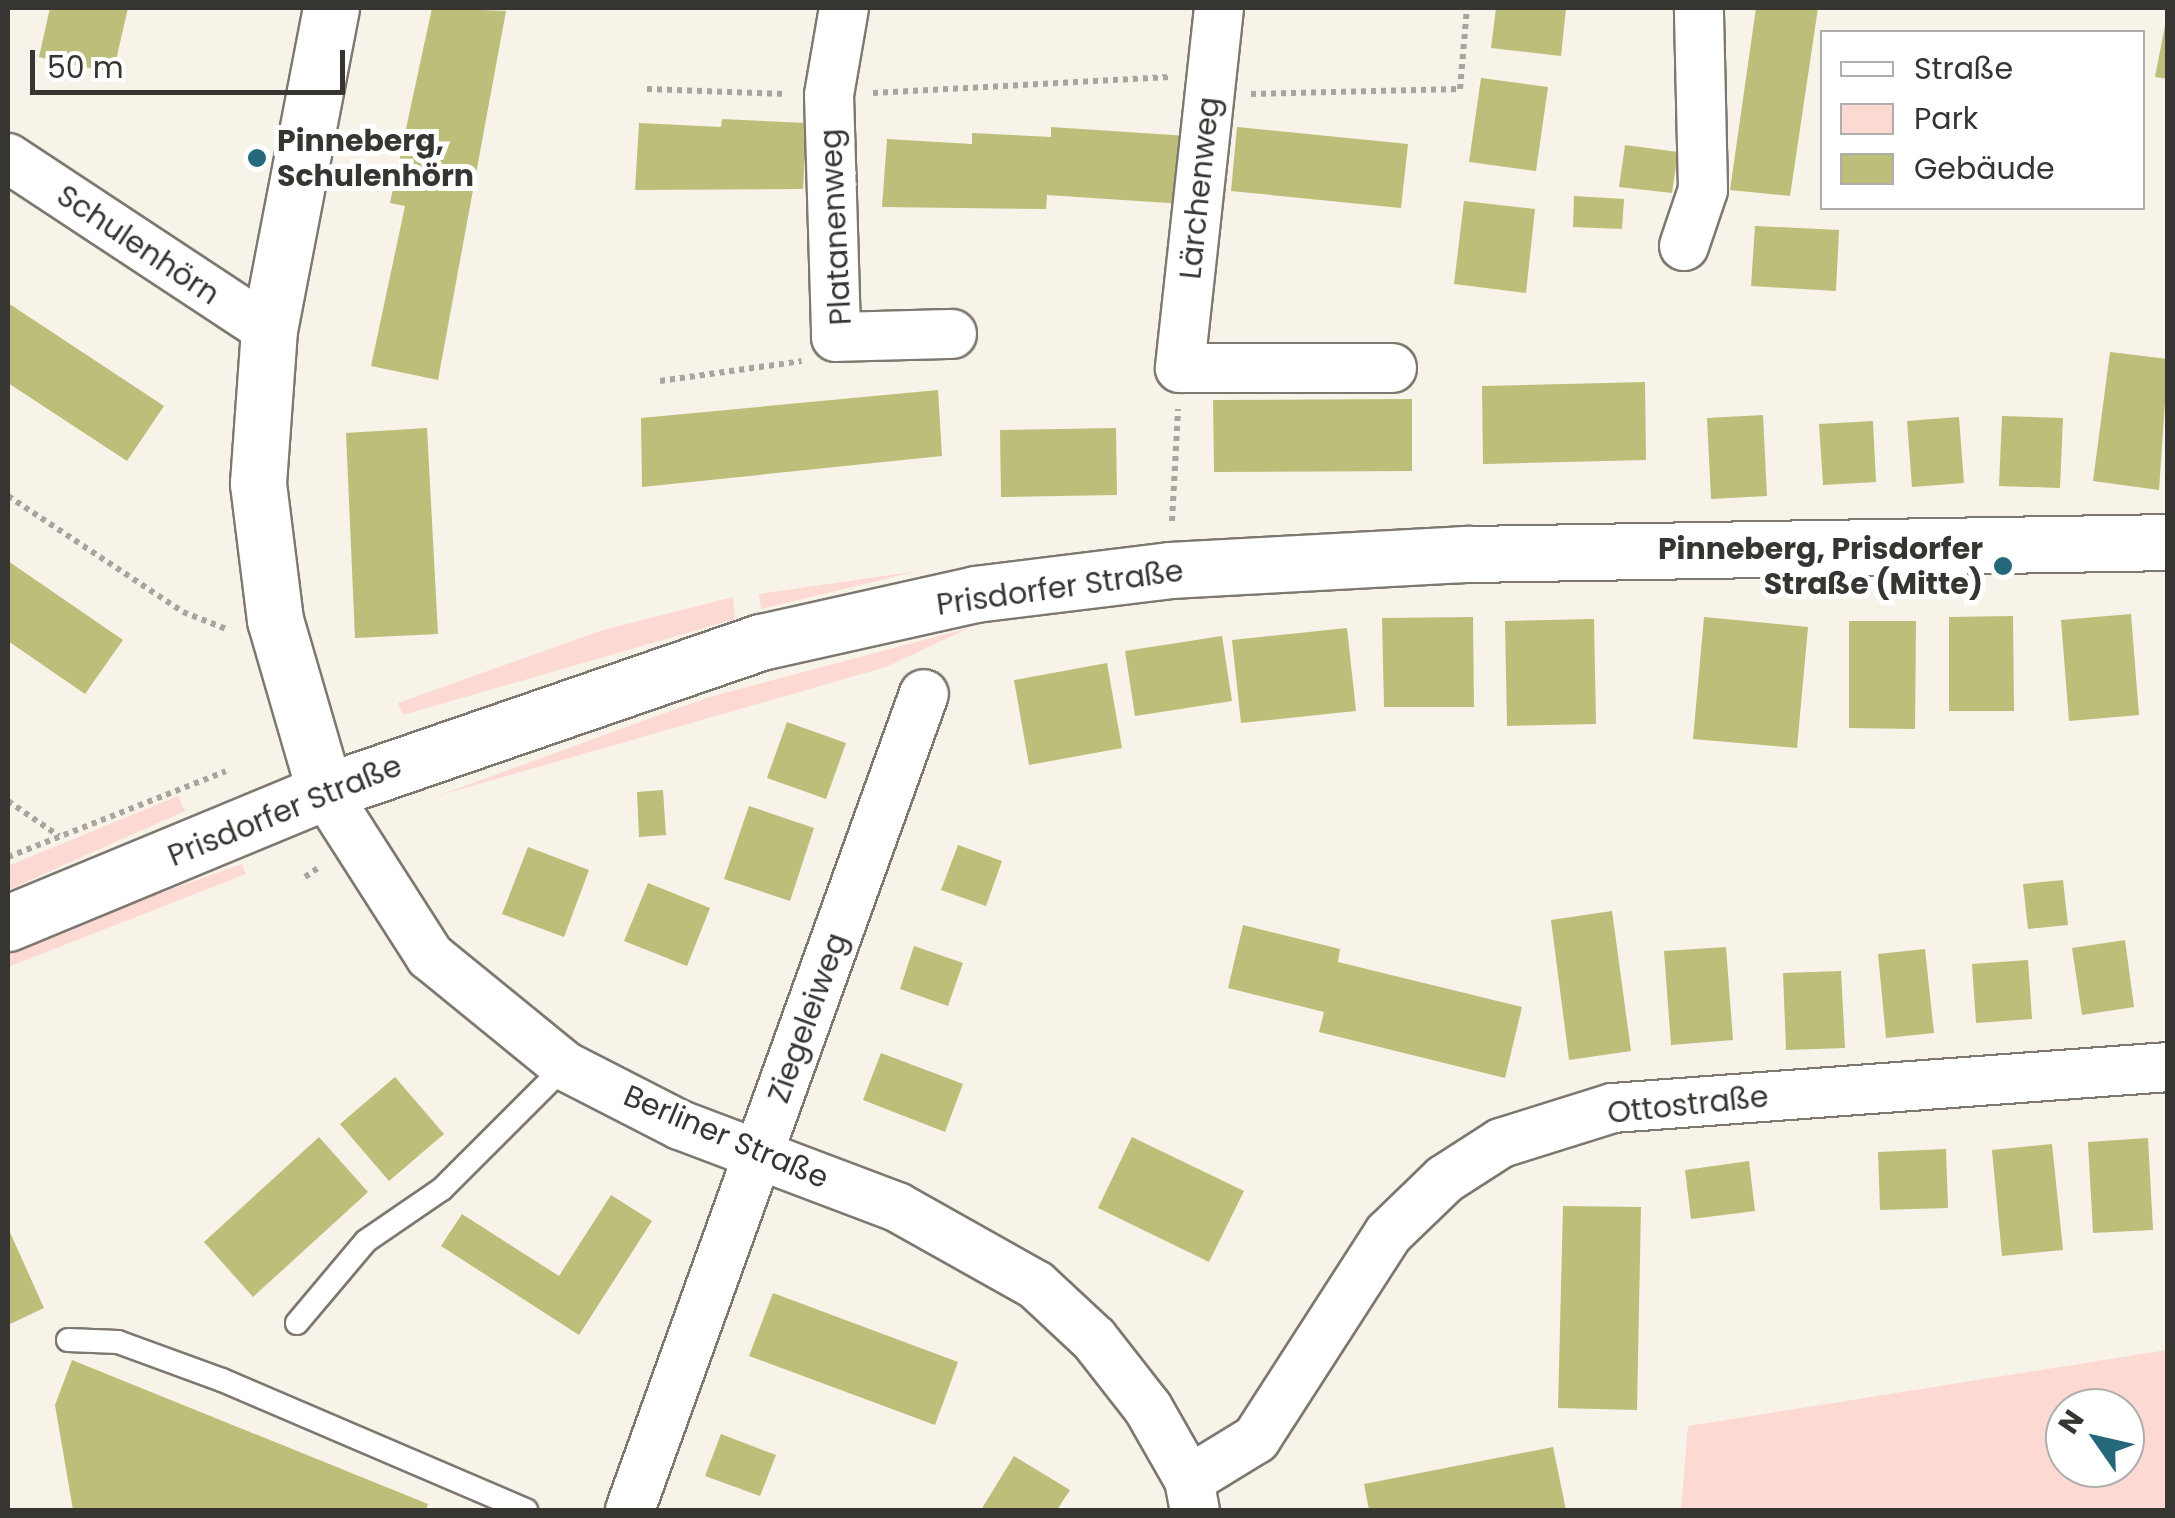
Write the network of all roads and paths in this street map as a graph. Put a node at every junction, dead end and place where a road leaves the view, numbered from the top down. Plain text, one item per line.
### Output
1 (331, 8) edge
2 (844, 8) edge
3 (1219, 8) edge
4 (1467, 8) edge
5 (1699, 8) edge
6 (1211, 85) junction
7 (647, 89) dead end
8 (830, 95) junction
9 (8, 158) edge
10 (1684, 246) dead end
11 (268, 330) junction
12 (952, 334) dead end
13 (836, 338) junction
14 (1180, 368) junction
15 (1392, 368) dead end
16 (660, 380) dead end
17 (8, 496) edge
18 (2168, 542) edge
19 (1170, 570) junction
20 (230, 631) dead end
21 (924, 694) dead end
22 (226, 771) dead end
23 (325, 792) junction
24 (8, 801) edge
25 (59, 836) junction
26 (8, 857) edge
27 (8, 923) edge
28 (565, 1066) junction
29 (2168, 1067) edge
30 (760, 1154) junction
31 (297, 1323) dead end
32 (68, 1340) dead end
33 (1192, 1495) edge
34 (526, 1510) edge
35 (630, 1510) edge

1 - 11 street, Berliner Straße
2 - 8 street, Platanenweg
3 - 6 street, Lärchenweg
4 - 6 path
5 - 10 street
6 - 8 path
6 - 14 street, Lärchenweg
7 - 8 path
8 - 13 street, Platanenweg
9 - 11 street, Schulenhörn
11 - 23 street, Berliner Straße
12 - 13 street, Platanenweg
13 - 16 path
14 - 15 street
14 - 19 path
17 - 20 path
18 - 19 street, Prisdorfer Straße
19 - 23 street, Prisdorfer Straße
21 - 30 street, Ziegeleiweg
22 - 25 path
23 - 27 street, Prisdorfer Straße
23 - 28 street, Berliner Straße
24 - 25 path
25 - 26 path
28 - 30 street, Berliner Straße
28 - 31 lane
29 - 33 street, Ottostraße
30 - 33 street, Berliner Straße
30 - 35 street, Ziegeleiweg
32 - 34 lane

